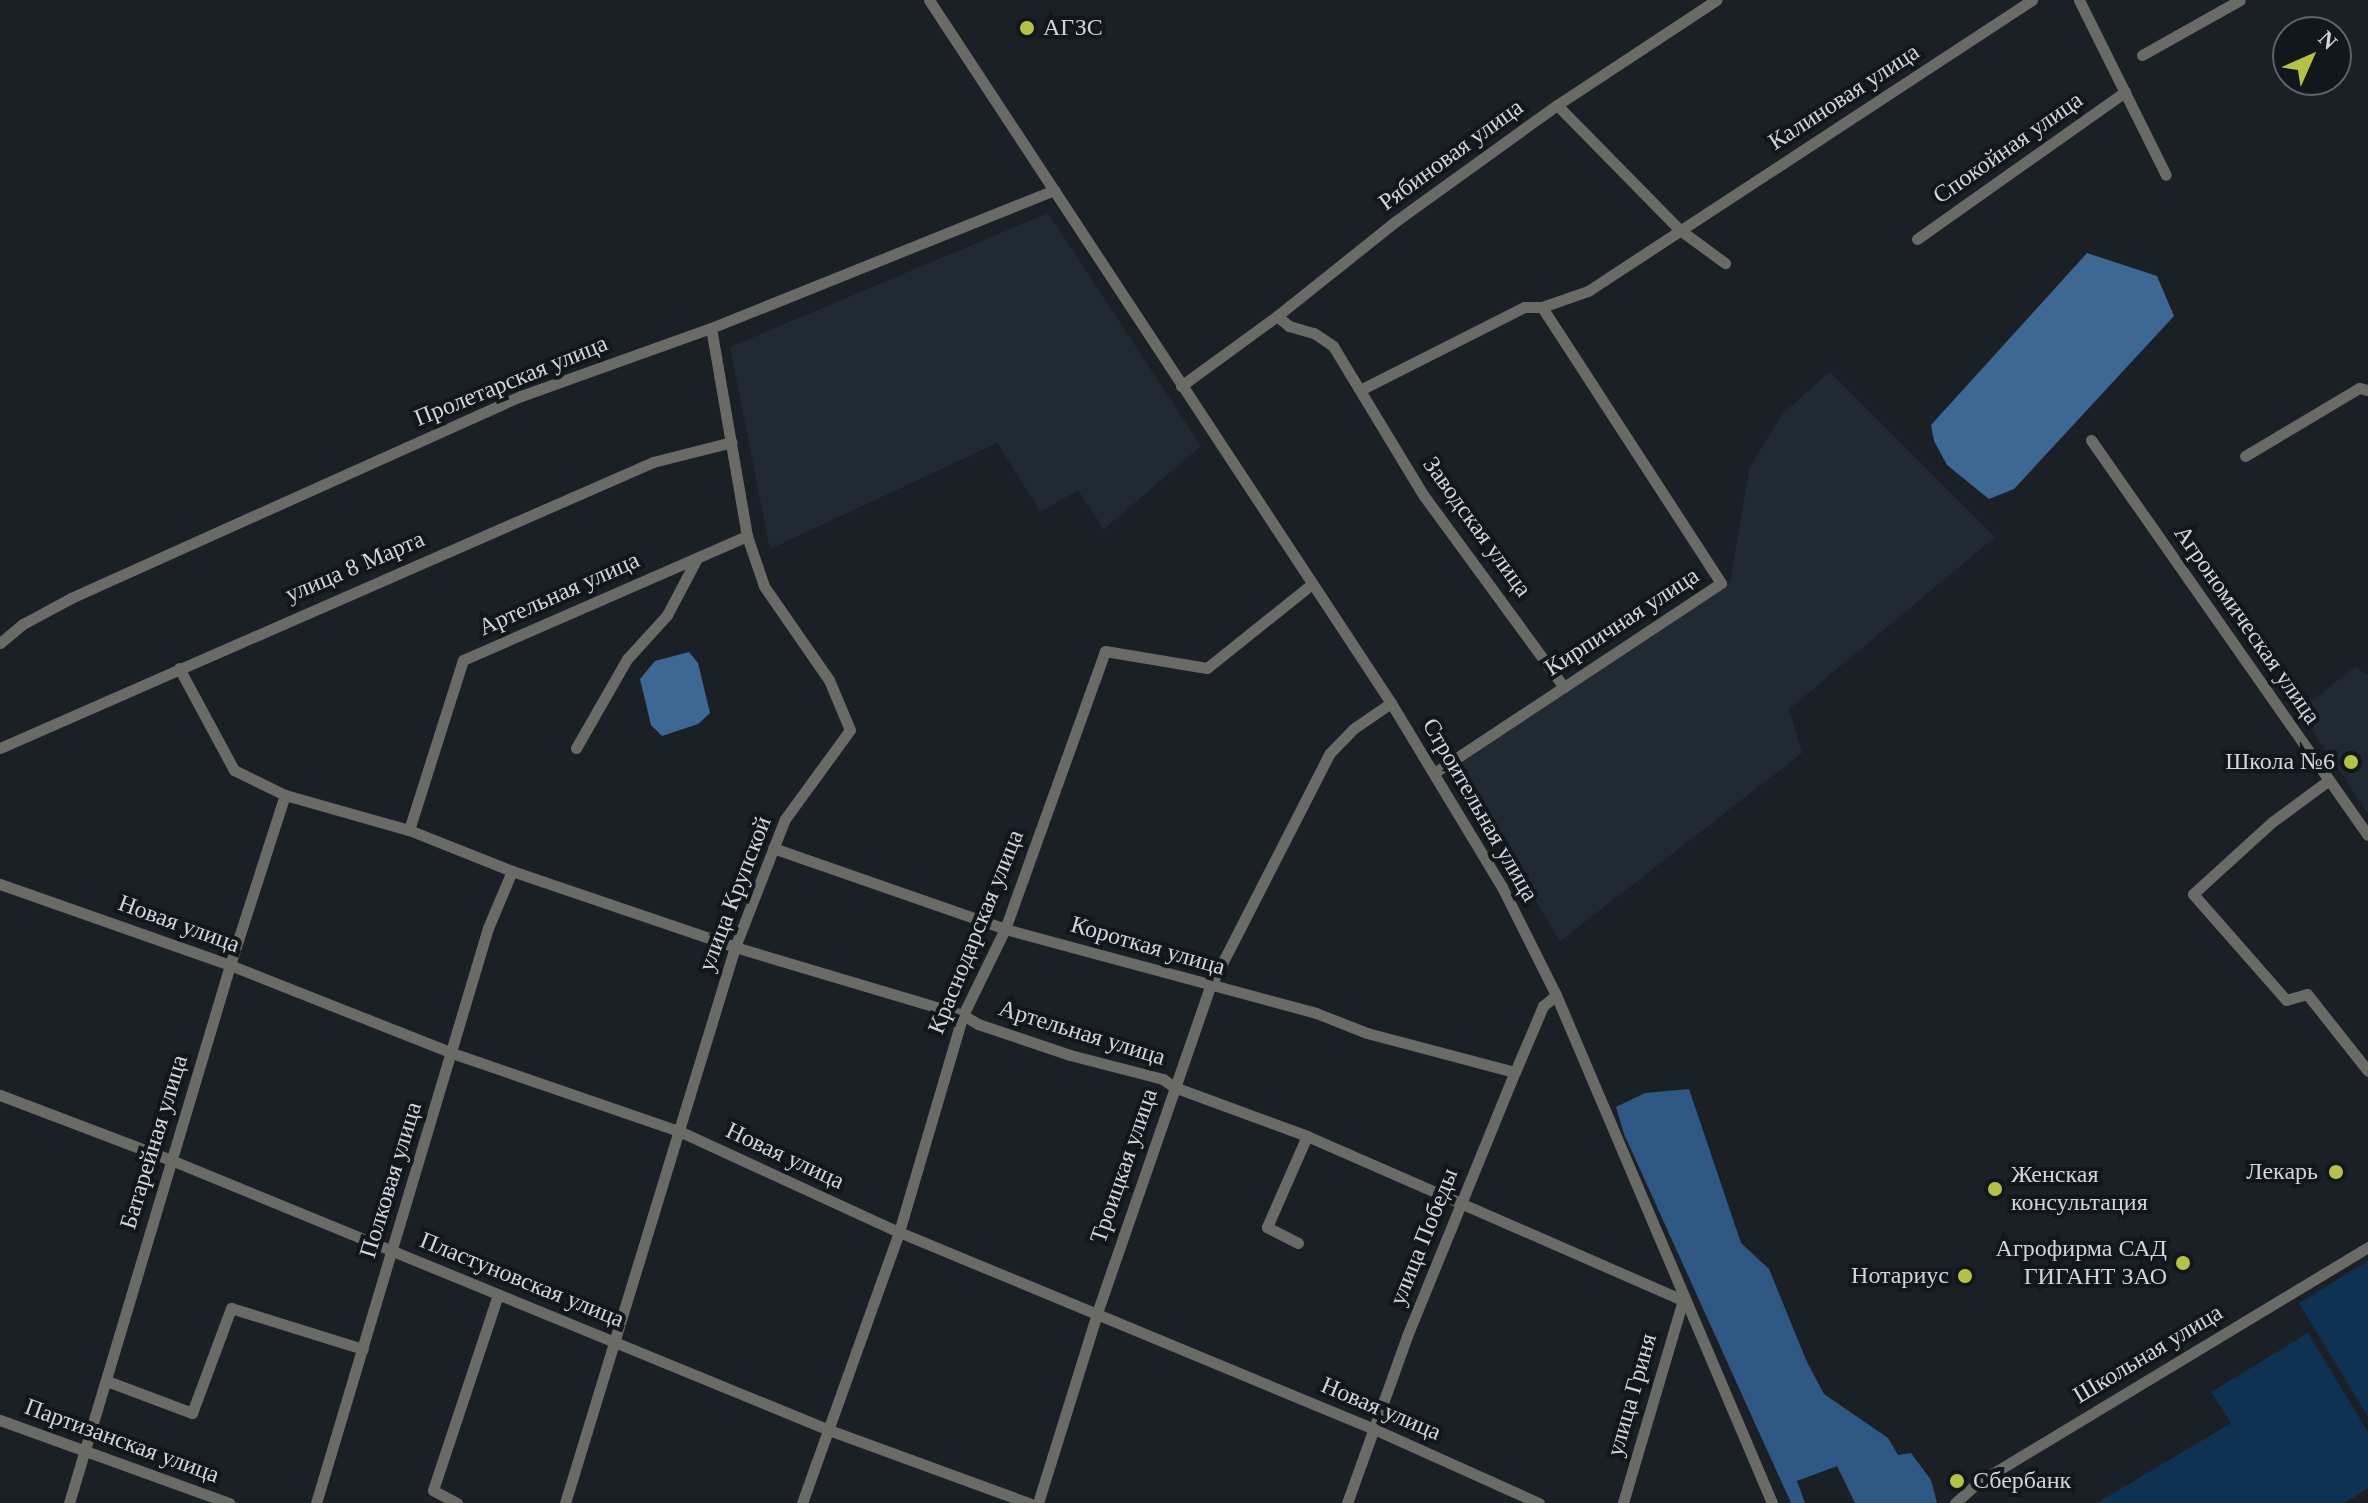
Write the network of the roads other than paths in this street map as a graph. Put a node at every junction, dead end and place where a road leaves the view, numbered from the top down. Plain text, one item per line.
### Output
1 (929, 0) edge
2 (1716, 0) edge
3 (2032, 0) edge
4 (2079, 0) edge
5 (2240, 0) edge
6 (2142, 55) dead end
7 (2125, 92) junction
8 (1557, 105) junction
9 (2166, 175) dead end
10 (1054, 190) junction
11 (1680, 230) junction
12 (1917, 239) dead end
13 (1725, 263) dead end
14 (1542, 307) junction
15 (1277, 316) junction
16 (711, 328) junction
17 (1181, 386) junction
18 (1362, 389) junction
19 (2368, 390) edge
20 (2091, 440) dead end
21 (732, 442) junction
22 (2245, 456) dead end
23 (747, 536) junction
24 (697, 558) junction
25 (1312, 584) junction
26 (0, 643) edge
27 (179, 668) junction
28 (1564, 687) junction
29 (1391, 703) junction
30 (0, 748) edge
31 (576, 748) dead end
32 (1434, 773) junction
33 (2329, 780) junction
34 (285, 795) junction
35 (409, 830) junction
36 (2368, 835) edge
37 (773, 848) junction
38 (512, 871) junction
39 (0, 884) edge
40 (1005, 929) junction
41 (735, 947) junction
42 (230, 965) junction
43 (1210, 987) junction
44 (1556, 995) junction
45 (963, 1015) junction
46 (452, 1053) junction
47 (2368, 1071) edge
48 (1515, 1072) junction
49 (1174, 1087) junction
50 (0, 1095) edge
51 (679, 1131) junction
52 (1307, 1136) junction
53 (171, 1160) junction
54 (1462, 1203) junction
55 (899, 1232) junction
56 (1298, 1243) dead end
57 (2368, 1247) edge
58 (393, 1251) junction
59 (498, 1295) junction
60 (1683, 1300) junction
61 (1097, 1313) junction
62 (616, 1342) junction
63 (363, 1349) junction
64 (107, 1381) junction
65 (0, 1420) edge
66 (1374, 1429) junction
67 (829, 1430) junction
68 (84, 1450) junction
69 (1968, 1498) edge
70 (69, 1503) edge
71 (229, 1503) edge
72 (316, 1503) edge
73 (457, 1503) edge
74 (565, 1503) edge
75 (802, 1503) edge
76 (1029, 1503) edge
77 (1038, 1503) edge
78 (1347, 1503) edge
79 (1539, 1503) edge
80 (1623, 1503) edge
81 (1772, 1503) edge
82 (1955, 1503) edge

1 - 10 street, Строительная улица
2 - 8 street, Рябиновая улица
3 - 11 street, Калиновая улица
4 - 7 street
5 - 6 street
7 - 9 street
7 - 12 street, Спокойная улица
8 - 11 street
8 - 15 street, Рябиновая улица
10 - 16 street, Пролетарская улица
10 - 17 street, Строительная улица
11 - 13 street
11 - 14 street, Калиновая улица
14 - 18 street, Калиновая улица
14 - 28 street, Кирпичная улица
15 - 17 street, Рябиновая улица
15 - 18 street, Заводская улица
16 - 21 street, улица Крупской
16 - 26 street, Пролетарская улица
17 - 25 street, Строительная улица
18 - 28 street, Заводская улица
19 - 22 street
20 - 33 street, Агрономическая улица
21 - 23 street, улица Крупской
21 - 27 street, улица 8 Марта
23 - 24 street, Артельная улица
23 - 37 street, улица Крупской
24 - 31 street
24 - 35 street, Артельная улица
25 - 29 street, Строительная улица
25 - 40 street, Краснодарская улица
27 - 30 street, улица 8 Марта
27 - 34 street, Артельная улица
28 - 32 street, Кирпичная улица
29 - 32 street, Строительная улица
29 - 43 street, Троицкая улица
32 - 44 street, Строительная улица
33 - 36 street, Агрономическая улица
33 - 47 street
34 - 35 street, Артельная улица
34 - 42 street, Батарейная улица
35 - 38 street, Артельная улица
37 - 40 street, Короткая улица
37 - 41 street, улица Крупской
38 - 41 street, Артельная улица
38 - 46 street, Полковая улица
39 - 42 street, Новая улица
40 - 43 street, Короткая улица
40 - 45 street, Краснодарская улица
41 - 45 street, Артельная улица
41 - 51 street, улица Крупской
42 - 46 street, Новая улица
42 - 53 street, Батарейная улица
43 - 48 street, Короткая улица
43 - 49 street, Троицкая улица
44 - 48 street, улица Победы
44 - 60 street, Строительная улица
45 - 49 street, Артельная улица
45 - 55 street, Краснодарская улица
46 - 51 street, Новая улица
46 - 58 street, Полковая улица
48 - 54 street, улица Победы
49 - 52 street, Артельная улица
49 - 61 street, Троицкая улица
50 - 53 street, Пластуновская улица
51 - 55 street, Новая улица
51 - 62 street, улица Крупской
52 - 54 street, Артельная улица
52 - 56 street
53 - 58 street, Пластуновская улица
53 - 64 street, Батарейная улица
54 - 60 street, Артельная улица
54 - 66 street, улица Победы
55 - 61 street, Новая улица
55 - 67 street, Краснодарская улица
57 - 69 street, Школьная улица
58 - 59 street, Пластуновская улица
58 - 63 street, Полковая улица
59 - 62 street, Пластуновская улица
59 - 73 street
60 - 80 street, улица Гриня
60 - 81 street, Строительная улица
61 - 66 street, Новая улица
61 - 77 street, Троицкая улица
62 - 67 street, Пластуновская улица
62 - 74 street, улица Крупской
63 - 64 street
63 - 72 street, Полковая улица
64 - 68 street, Батарейная улица
65 - 68 street, Партизанская улица
66 - 78 street, улица Победы
66 - 79 street, Новая улица
67 - 75 street, Краснодарская улица
67 - 76 street, Пластуновская улица
68 - 70 street, Батарейная улица
68 - 71 street, Партизанская улица
69 - 82 street, Школьная улица

